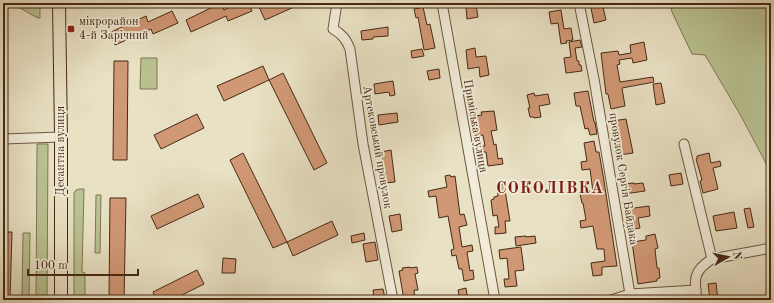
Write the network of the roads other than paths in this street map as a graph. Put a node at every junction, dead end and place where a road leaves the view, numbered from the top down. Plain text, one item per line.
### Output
1 (58, 3) edge
2 (337, 3) edge
3 (442, 3) edge
4 (579, 3) edge
5 (3, 138) edge
6 (61, 138) junction
7 (684, 144) dead end
8 (771, 248) edge
9 (712, 259) junction
10 (696, 290) junction
11 (630, 294) junction
12 (61, 300) edge
13 (393, 300) edge
14 (495, 300) edge
15 (611, 300) edge
16 (697, 300) edge

1 - 6 main road, Десантна вулиця
2 - 13 street, Артековський провулок
3 - 14 street, Приміська вулиця
4 - 11 street, провулок Сергія Байдака
5 - 6 street
6 - 12 main road, Десантна вулиця
7 - 9 street
8 - 9 street
9 - 10 street
10 - 11 street
10 - 16 street
11 - 15 street

